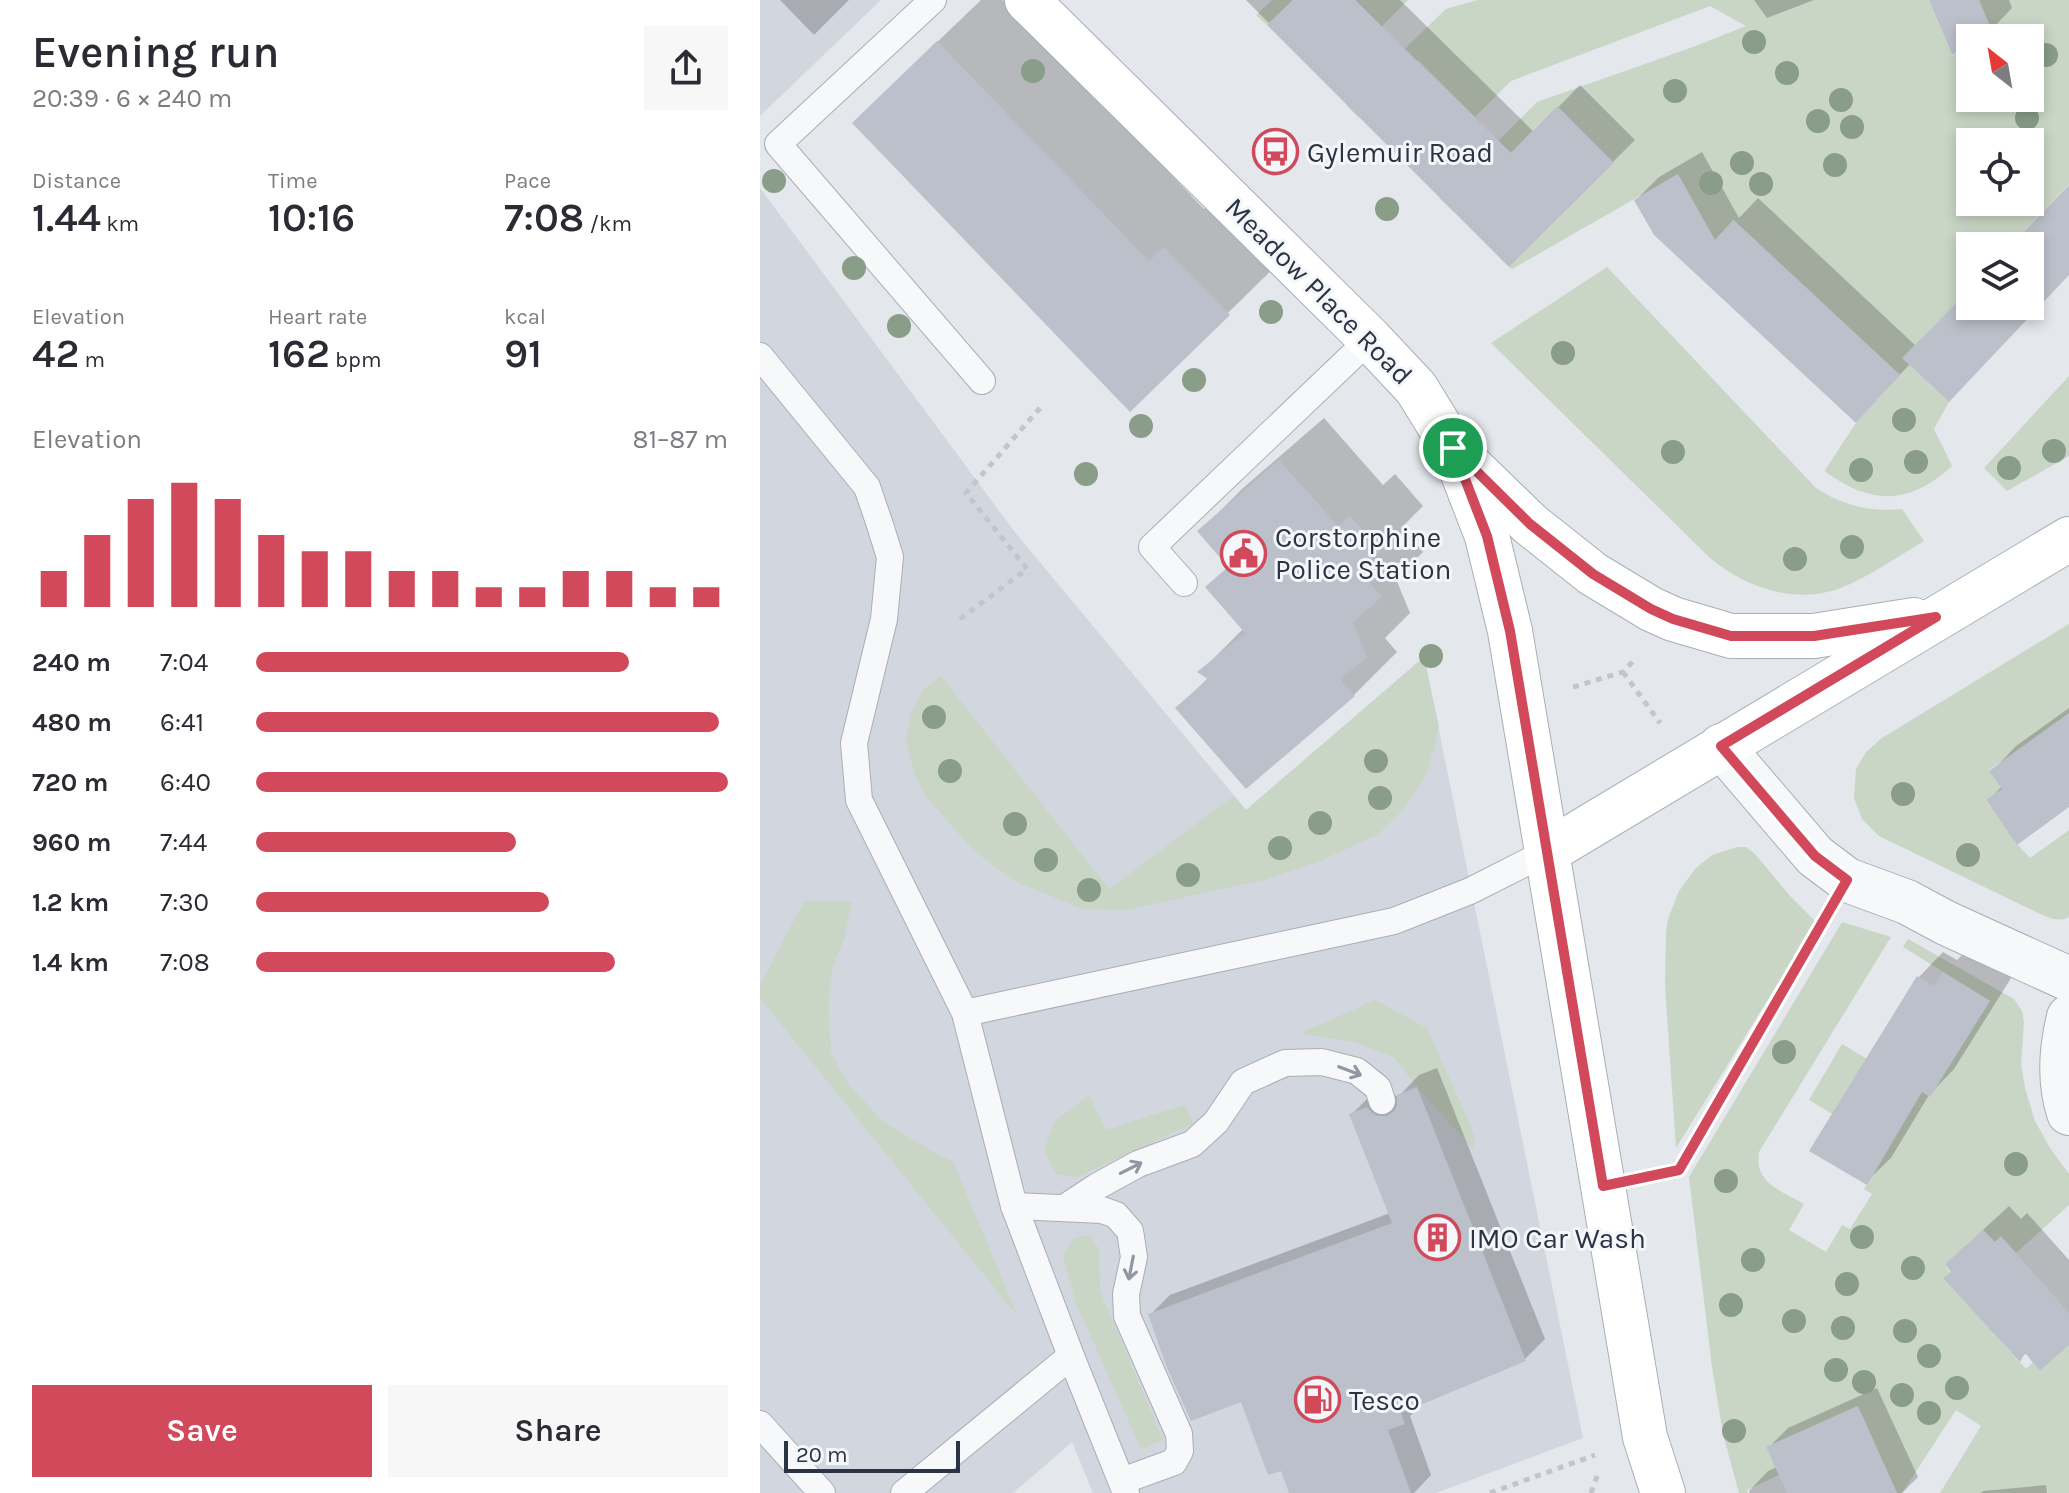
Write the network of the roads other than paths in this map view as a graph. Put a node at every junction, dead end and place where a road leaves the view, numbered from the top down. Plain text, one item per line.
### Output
1 (933, 0) edge
2 (1027, 0) edge
3 (1370, 339) junction
4 (760, 356) edge
5 (982, 381) dead end
6 (1453, 448) junction
7 (2069, 539) edge
8 (1184, 583) dead end
9 (1936, 617) junction
10 (1706, 755) junction
11 (1547, 852) junction
12 (2069, 979) edge
13 (965, 1013) junction
14 (2069, 1017) edge
15 (1382, 1101) dead end
16 (2069, 1113) edge
17 (1014, 1206) junction
18 (1064, 1208) junction
19 (1071, 1356) junction
20 (760, 1424) edge
21 (1124, 1487) edge
22 (822, 1493) edge
23 (904, 1493) edge
24 (1663, 1493) edge

1 - 5 lane
2 - 3 main road, Meadow Place Road
3 - 6 main road, Meadow Place Road
3 - 8 lane
4 - 13 lane
6 - 9 main road
6 - 11 main road, Meadow Place Road
7 - 9 main road
9 - 10 main road
10 - 11 main road
10 - 12 street
11 - 13 lane
11 - 24 main road, Meadow Place Road
13 - 17 lane
14 - 16 street
18 -> 15 lane
17 - 18 lane
17 - 19 lane
18 -> 21 lane
19 - 21 lane
19 - 23 lane
20 - 22 lane

